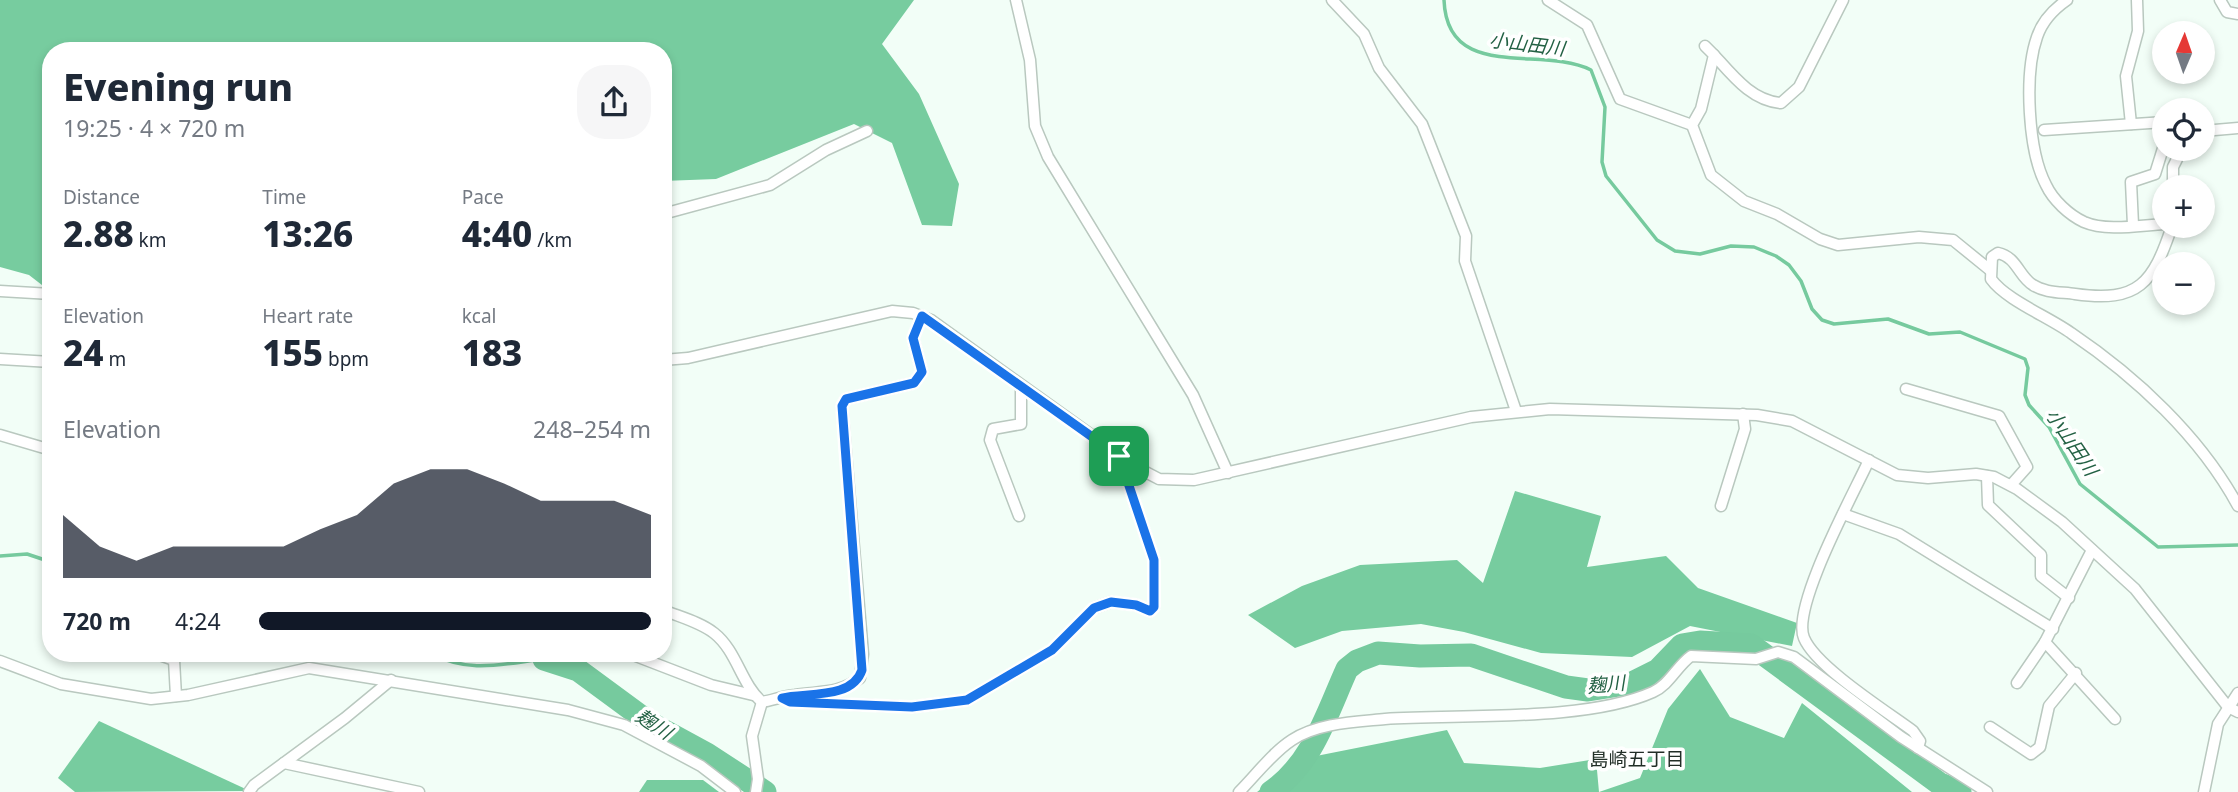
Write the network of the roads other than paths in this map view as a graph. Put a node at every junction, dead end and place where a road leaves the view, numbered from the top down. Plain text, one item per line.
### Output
1 (1016, 0) edge
2 (1332, 0) edge
3 (1548, 0) edge
4 (1843, 0) edge
5 (2067, 0) edge
6 (2137, 0) edge
7 (2220, 0) edge
8 (2238, 14) edge
9 (1705, 46) dead end
10 (1714, 55) junction
11 (2152, 123) edge
12 (2131, 124) junction
13 (1692, 125) junction
14 (2238, 128) edge
15 (2044, 130) dead end
16 (2215, 130) edge
17 (867, 131) dead end
18 (2159, 161) edge
19 (672, 212) edge
20 (2152, 225) edge
21 (2133, 226) junction
22 (2167, 238) edge
23 (1990, 270) junction
24 (0, 291) edge
25 (42, 293) edge
26 (922, 316) junction
27 (0, 359) edge
28 (672, 359) edge
29 (42, 361) edge
30 (1021, 387) junction
31 (1906, 389) dead end
32 (1516, 411) junction
33 (1743, 414) junction
34 (0, 435) edge
35 (42, 447) edge
36 (1119, 456) junction
37 (1869, 460) junction
38 (1228, 473) junction
39 (1987, 476) junction
40 (2011, 485) junction
41 (1721, 506) dead end
42 (2238, 506) edge
43 (1843, 514) junction
44 (1019, 516) dead end
45 (2092, 550) junction
46 (2069, 598) junction
47 (672, 614) edge
48 (2053, 629) junction
49 (2046, 642) junction
50 (0, 662) edge
51 (174, 662) edge
52 (651, 662) edge
53 (2076, 673) junction
54 (391, 680) junction
55 (2017, 683) dead end
56 (2238, 693) edge
57 (753, 695) junction
58 (176, 696) junction
59 (782, 698) junction
60 (762, 702) junction
61 (2228, 707) junction
62 (2238, 712) edge
63 (2115, 719) dead end
64 (1990, 727) dead end
65 (1918, 748) junction
66 (284, 763) junction
67 (249, 792) edge
68 (419, 792) edge
69 (735, 792) edge
70 (756, 792) edge
71 (1239, 792) edge
72 (1987, 792) edge
73 (2204, 792) edge

1 - 38 street
2 - 32 street
3 - 13 street
4 - 10 street
5 - 21 street
6 - 12 street
7 - 8 street
9 - 10 street
10 - 13 street
11 - 12 street
12 - 15 street
13 - 23 street
14 - 16 street
17 - 19 street
18 - 21 street
20 - 21 street
22 - 23 street
23 - 42 street
24 - 25 street
26 - 28 street
26 - 30 street
26 - 59 street
27 - 29 street
30 - 36 street
30 - 44 street
31 - 40 street
32 - 33 street
32 - 38 street
33 - 37 street
33 - 41 street
34 - 35 street
36 - 38 street
36 - 59 street
37 - 39 street
37 - 43 street
39 - 40 street
39 - 46 street
40 - 45 street
43 - 48 street
43 - 65 street
45 - 46 street
45 - 61 street
46 - 48 street
47 - 57 street
48 - 49 street
49 - 53 street
49 - 55 street
50 - 58 street
51 - 58 street
52 - 57 street
53 - 63 street
53 - 64 street
54 - 58 street
54 - 66 street
54 - 69 street
56 - 61 street
57 - 60 street
59 - 60 street
60 - 70 street
61 - 62 street
61 - 73 street
65 - 71 street
65 - 72 street
66 - 67 street
66 - 68 street

